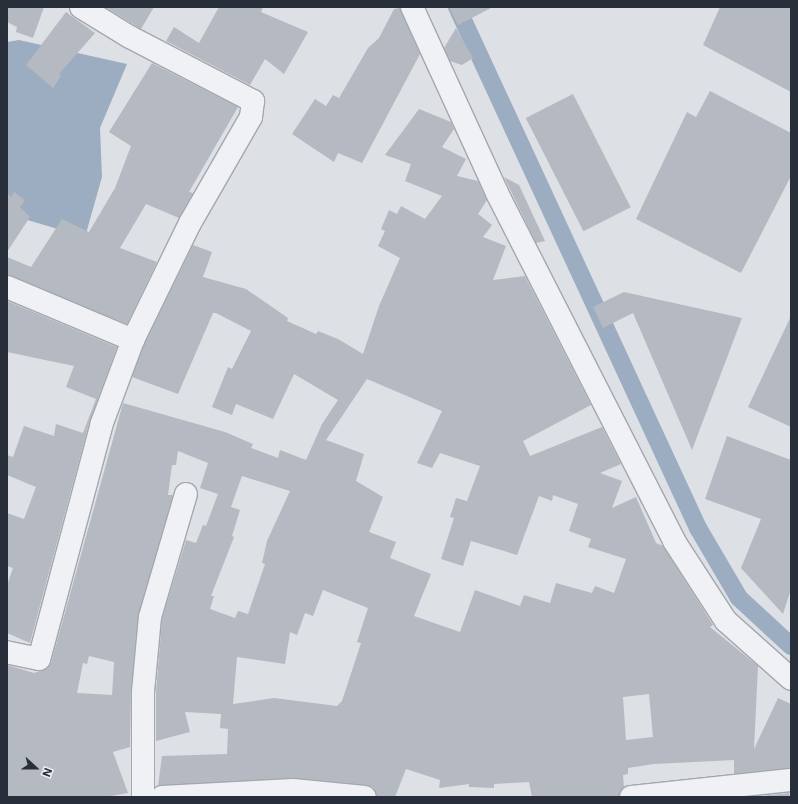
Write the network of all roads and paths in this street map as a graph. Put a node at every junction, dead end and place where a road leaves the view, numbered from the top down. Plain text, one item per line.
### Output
1 (81, 7) edge
2 (412, 7) edge
3 (7, 286) edge
4 (133, 340) junction
5 (186, 494) dead end
6 (7, 652) edge
7 (791, 680) edge
8 (791, 780) edge
9 (143, 797) edge
10 (162, 797) edge
11 (365, 797) edge
12 (631, 797) edge

1 - 4 street
2 - 7 street
3 - 4 street
4 - 6 street
5 - 9 street
8 - 12 street
10 - 11 street

